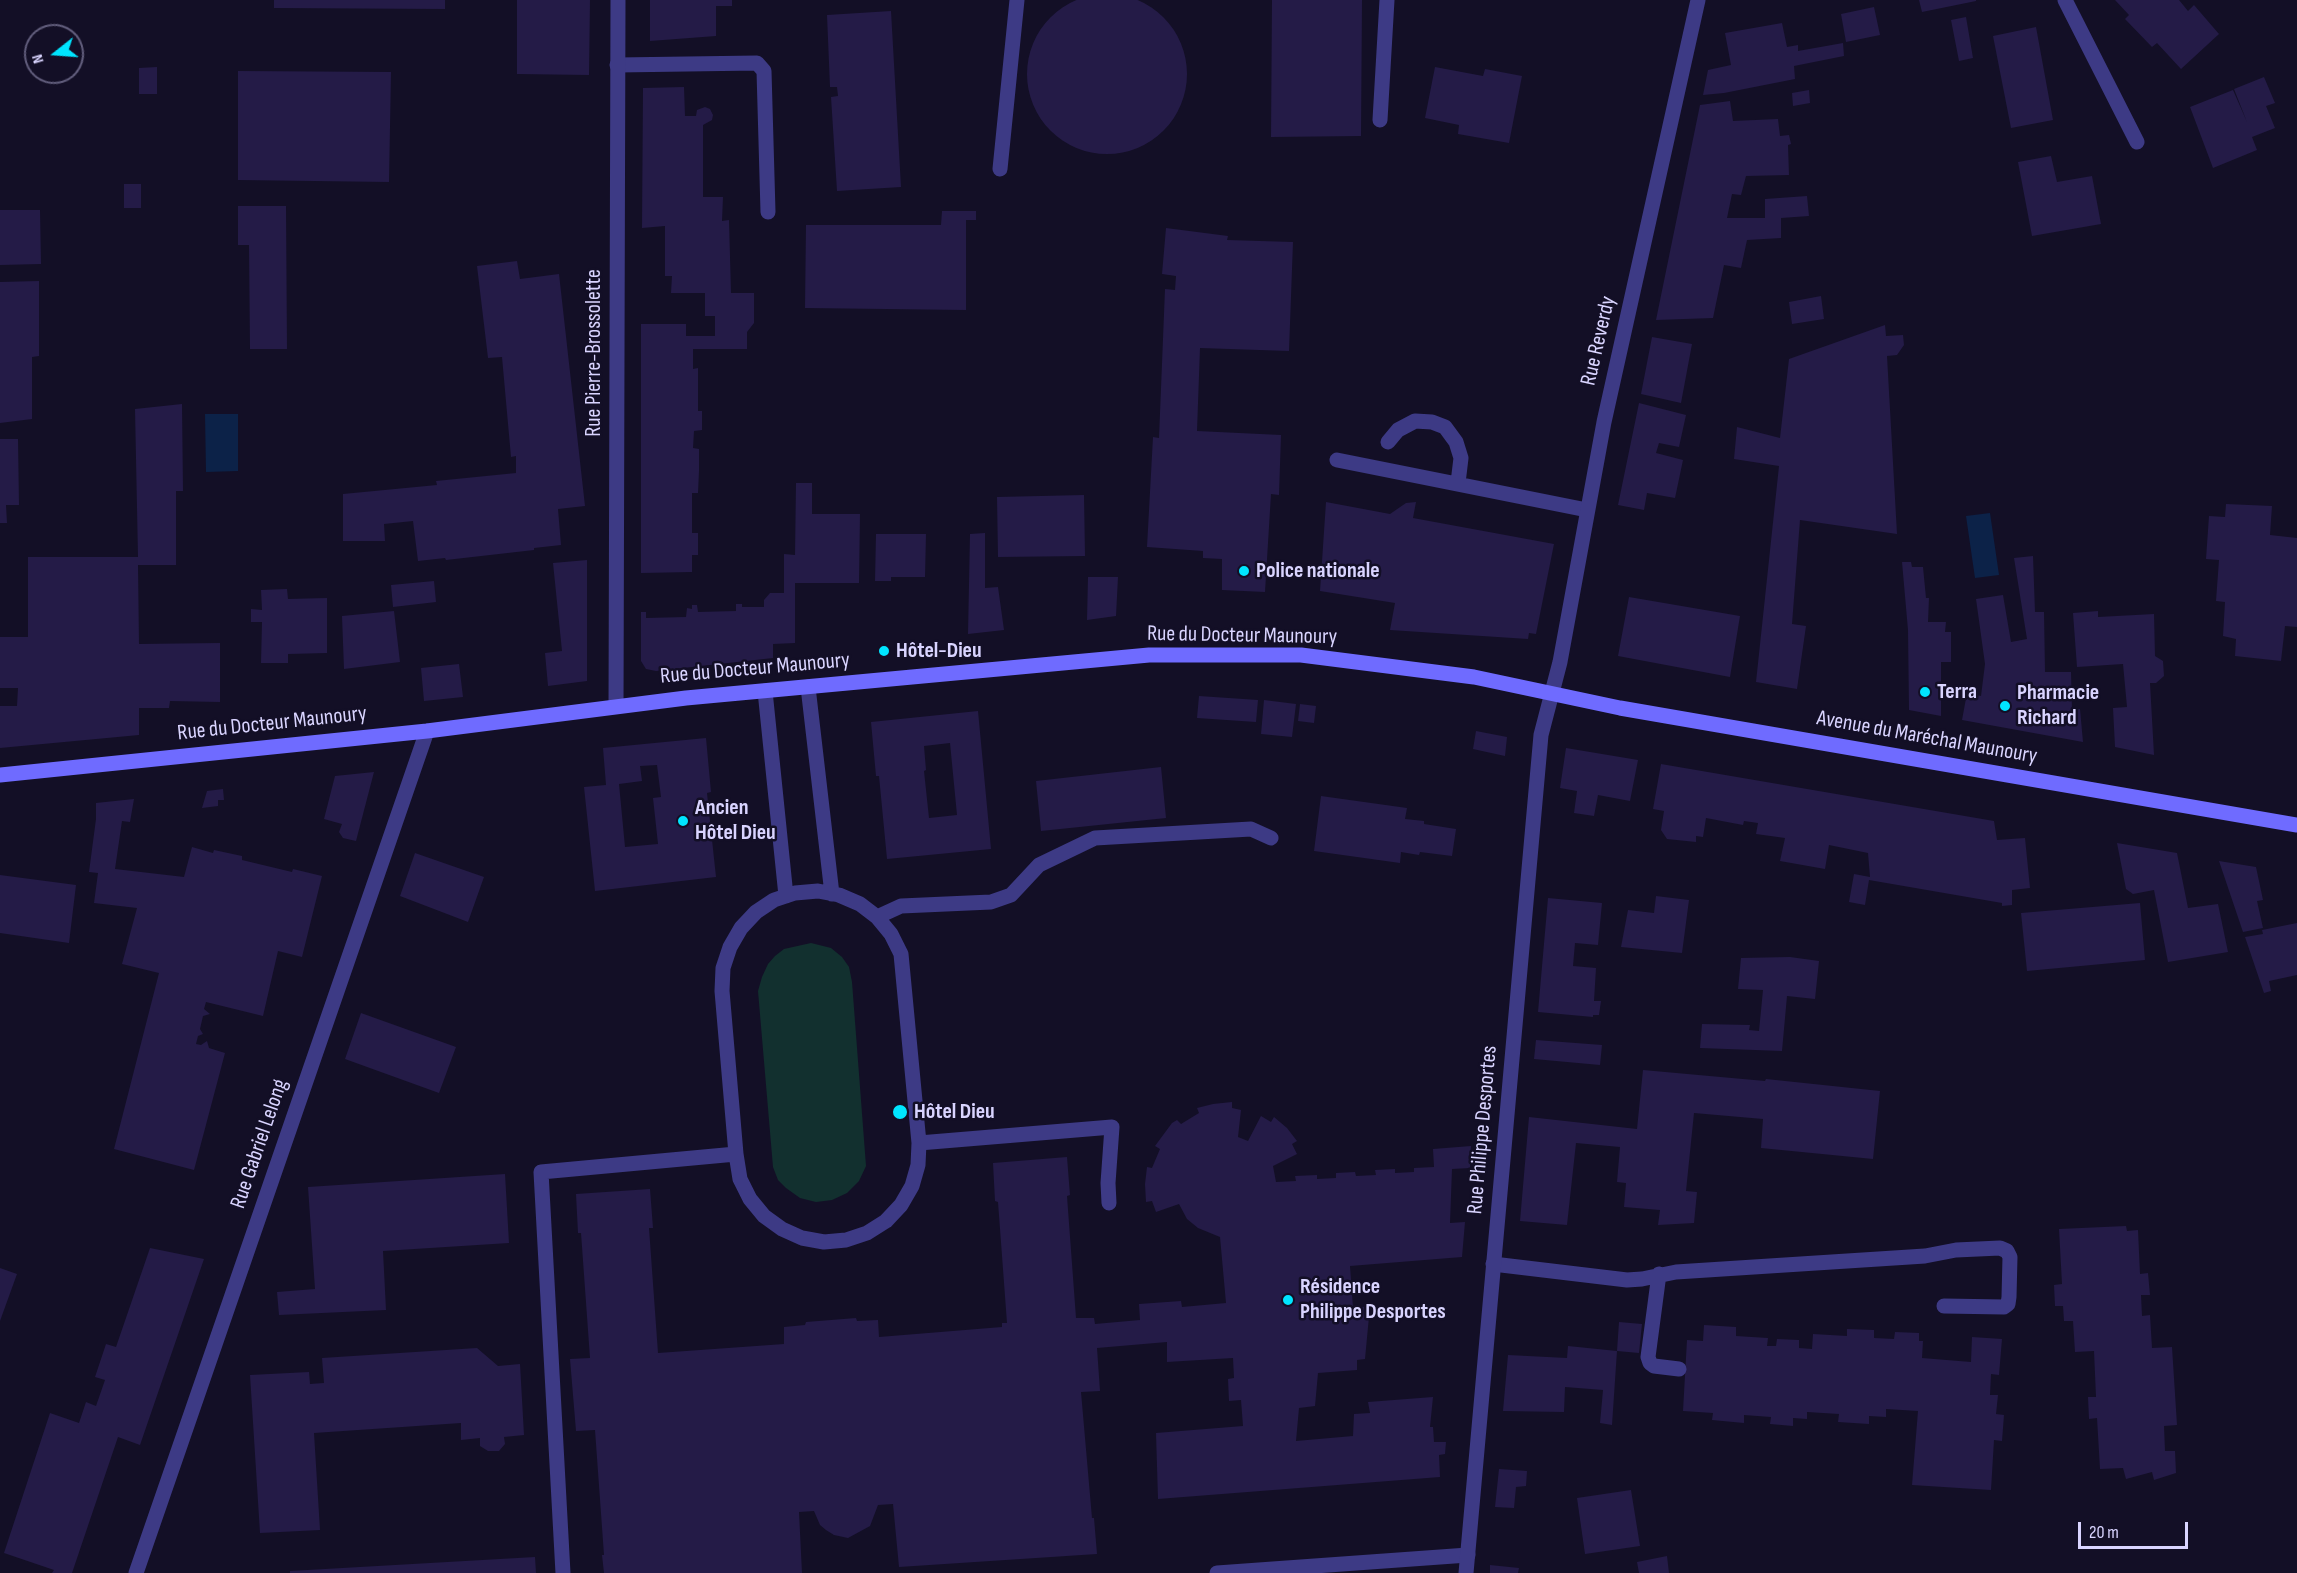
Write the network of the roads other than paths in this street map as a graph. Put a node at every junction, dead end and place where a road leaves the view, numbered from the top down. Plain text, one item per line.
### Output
1 (618, 0) edge
2 (1017, 0) edge
3 (1387, 0) edge
4 (2065, 0) edge
5 (1701, 1) edge
6 (617, 65) junction
7 (1380, 120) dead end
8 (2137, 142) dead end
9 (1000, 169) dead end
10 (768, 212) dead end
11 (1388, 442) dead end
12 (1337, 460) dead end
13 (1458, 483) junction
14 (1587, 510) junction
15 (808, 687) junction
16 (765, 691) junction
17 (1550, 693) junction
18 (616, 706) junction
19 (427, 731) junction
20 (0, 775) edge
21 (2297, 825) edge
22 (1271, 838) dead end
23 (832, 894) junction
24 (786, 896) junction
25 (877, 917) junction
26 (919, 1143) junction
27 (736, 1154) junction
28 (1109, 1203) dead end
29 (1493, 1264) junction
30 (1659, 1274) junction
31 (1944, 1306) dead end
32 (1679, 1369) dead end
33 (1468, 1556) junction
34 (141, 1570) edge
35 (1264, 1571) edge
36 (563, 1573) edge
37 (1217, 1573) edge
38 (1466, 1573) edge

1 - 6 street, Rue Pierre-Brossolette
2 - 9 street
3 - 7 street
4 - 8 street
5 - 14 street, Rue Reverdy
6 - 10 street
6 - 18 street, Rue Pierre-Brossolette
11 - 13 street
12 - 13 street
13 - 14 street
14 - 17 street, Rue Reverdy
15 - 16 main road, Rue du Docteur Maunoury
15 - 17 main road, Rue du Docteur Maunoury
15 - 23 street
16 - 18 main road, Rue du Docteur Maunoury
16 - 24 street
17 - 21 main road, Avenue du Maréchal Maunoury
17 - 29 street, Rue Philippe Desportes
18 - 19 main road, Rue du Docteur Maunoury
19 - 20 main road, Rue du Docteur Maunoury
19 - 34 street, Rue Gabriel Lelong
22 - 25 street
23 - 24 street
23 - 25 street
24 - 27 street
25 - 26 street
26 - 27 street
26 - 28 street
27 - 36 street
29 - 30 street
29 - 33 street, Rue Philippe Desportes
30 - 31 street
30 - 32 street
33 - 35 street
33 - 38 street, Rue Philippe Desportes
35 - 37 street

